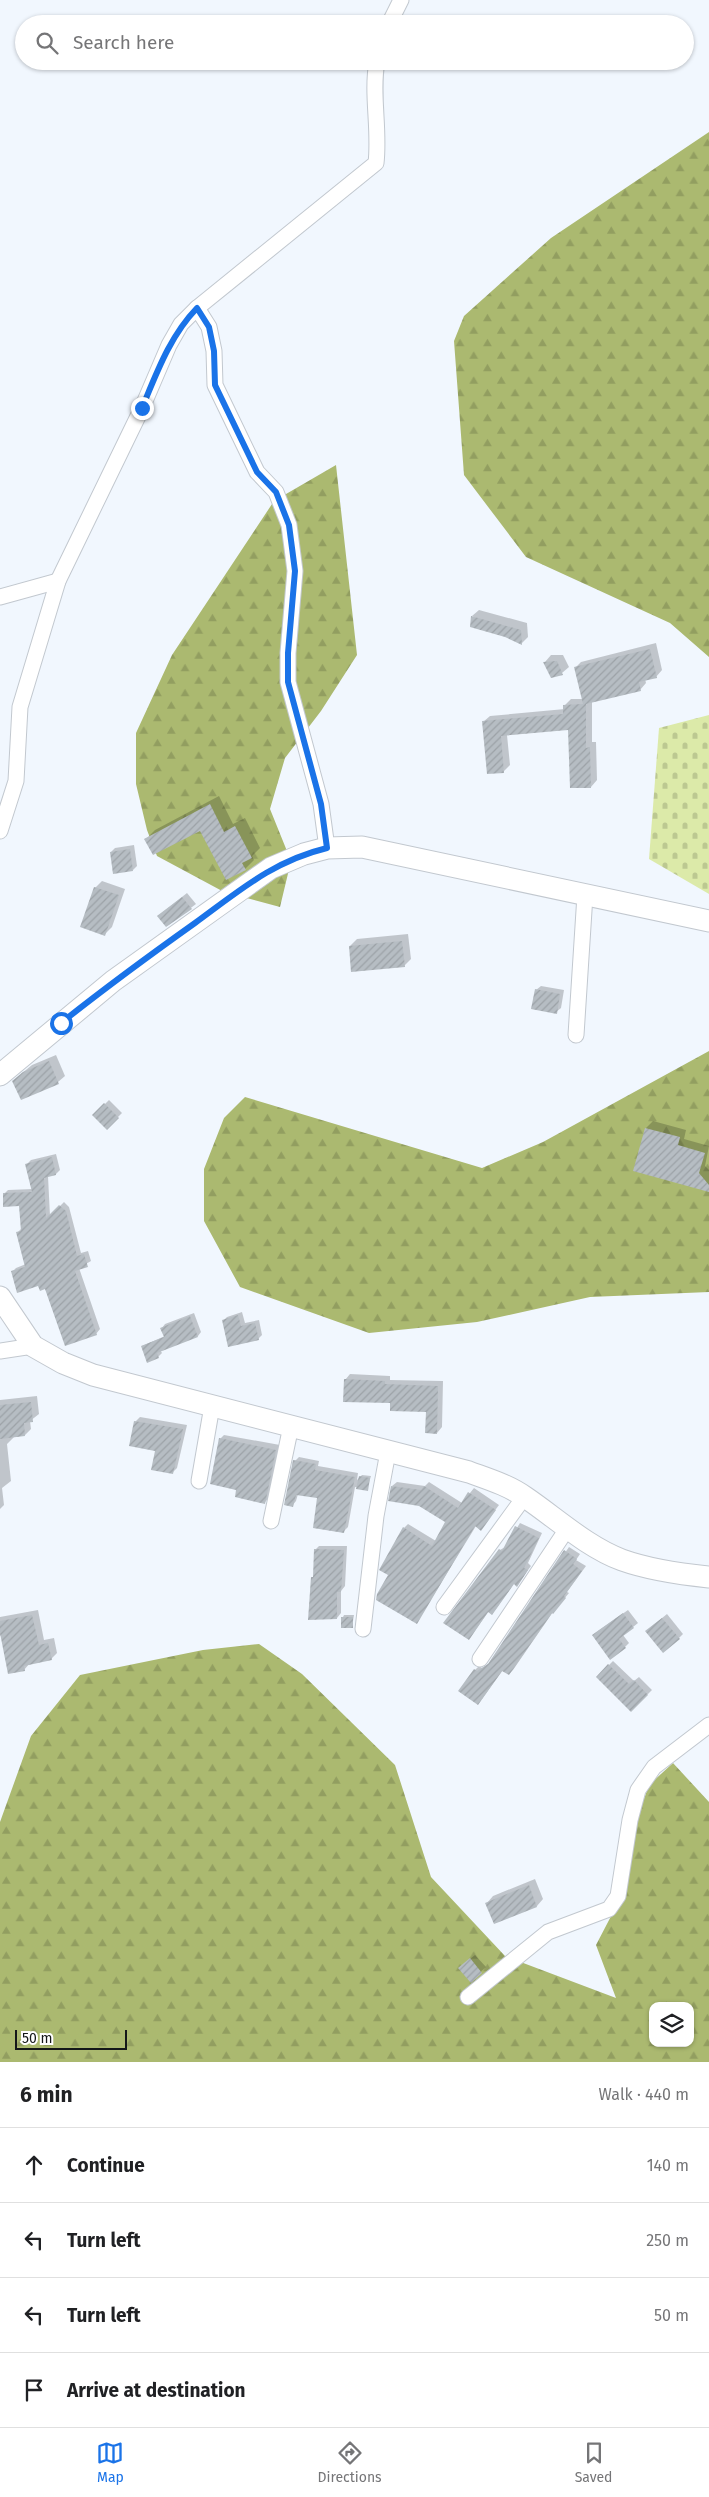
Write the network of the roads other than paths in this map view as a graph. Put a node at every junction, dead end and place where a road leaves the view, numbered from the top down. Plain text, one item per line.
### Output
1 (401, 0) edge
2 (394, 15) edge
3 (375, 70) edge
4 (197, 308) junction
5 (58, 581) junction
6 (0, 596) edge
7 (0, 831) edge
8 (327, 848) junction
9 (585, 895) junction
10 (709, 920) edge
11 (576, 1035) dead end
12 (0, 1075) edge
13 (0, 1296) edge
14 (33, 1346) junction
15 (0, 1351) edge
16 (212, 1406) junction
17 (291, 1426) junction
18 (388, 1452) junction
19 (199, 1481) dead end
20 (525, 1496) junction
21 (271, 1521) dead end
22 (567, 1529) junction
23 (709, 1577) edge
24 (444, 1607) dead end
25 (363, 1629) dead end
26 (480, 1659) dead end
27 (709, 1726) edge
28 (468, 1997) dead end

1 - 2 street
3 - 4 street
4 - 5 street
4 - 8 street
5 - 6 street
5 - 7 street
8 - 9 street
8 - 12 street
9 - 10 street
9 - 11 street
13 - 14 street
14 - 15 street
14 - 16 street
16 - 17 street
16 - 19 street
17 - 18 street
17 - 21 street
18 - 20 street
18 - 25 street
20 - 22 street
20 - 24 street
22 - 23 street
22 - 26 street
27 - 28 street

